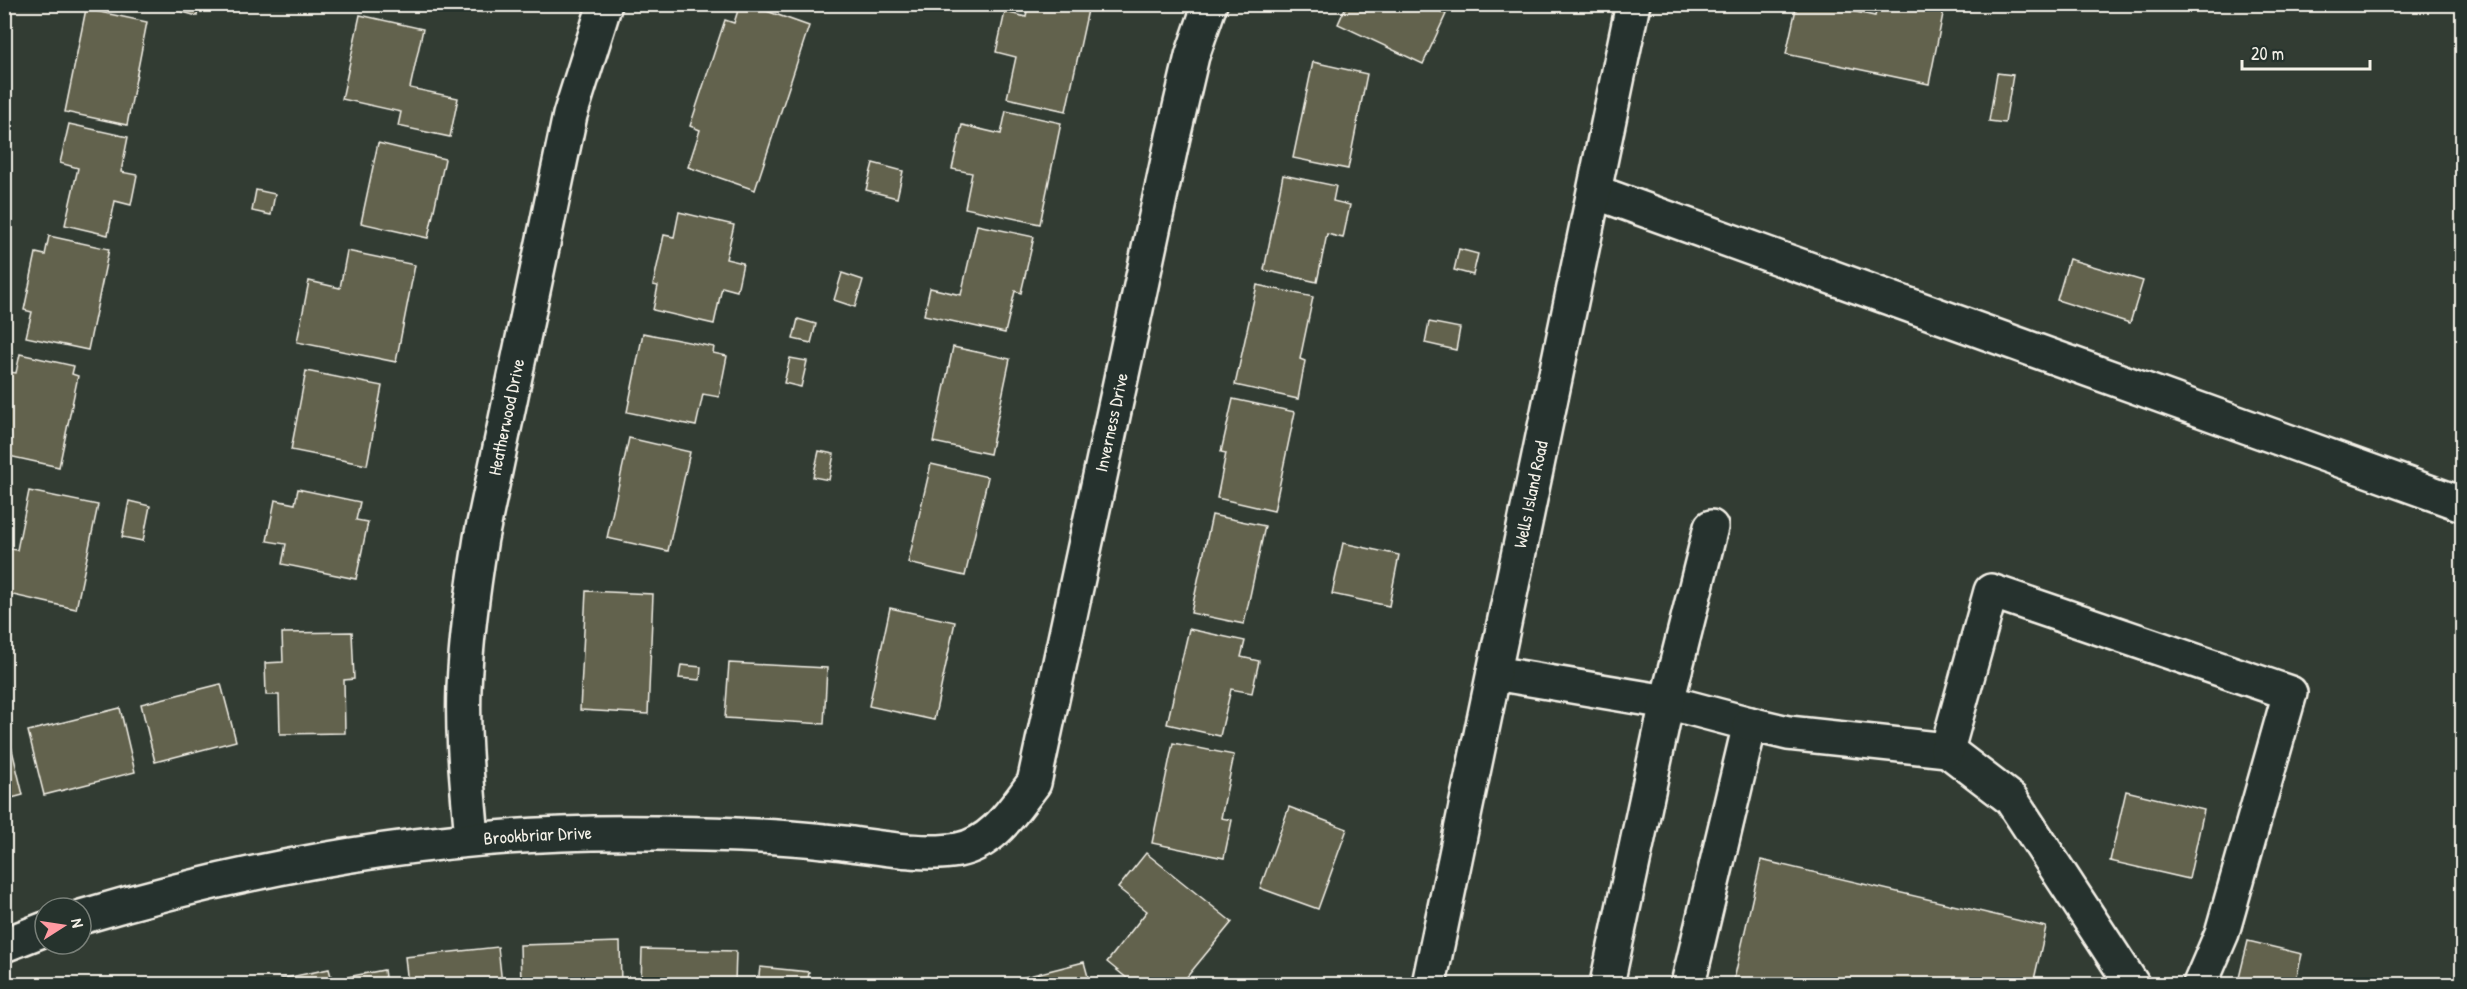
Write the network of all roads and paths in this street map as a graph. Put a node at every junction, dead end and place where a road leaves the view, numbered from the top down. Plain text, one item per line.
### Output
1 (605, 4) edge
2 (1210, 4) edge
3 (1633, 4) edge
4 (1595, 192) junction
5 (2463, 504) edge
6 (1711, 527) dead end
7 (1494, 673) junction
8 (1667, 702) junction
9 (1750, 724) junction
10 (1947, 750) junction
11 (997, 831) joint
12 (472, 839) junction
13 (93, 914) edge
14 (33, 934) edge
15 (4, 945) edge
16 (1429, 984) edge
17 (1607, 984) edge
18 (1688, 984) edge
19 (2132, 984) edge
20 (2200, 984) edge

1 - 12 street, Heatherwood Drive
2 - 11 street, Inverness Drive
3 - 4 street, Wells Island Road
4 - 5 street
4 - 7 street, Wells Island Road
6 - 8 street
7 - 8 street
7 - 16 street, Wells Island Road
8 - 9 street
8 - 17 street
9 - 10 street
9 - 18 street
10 - 19 street
10 - 20 street
11 - 12 street, Brookbriar Drive
12 - 13 street, Brookbriar Drive
14 - 15 street

